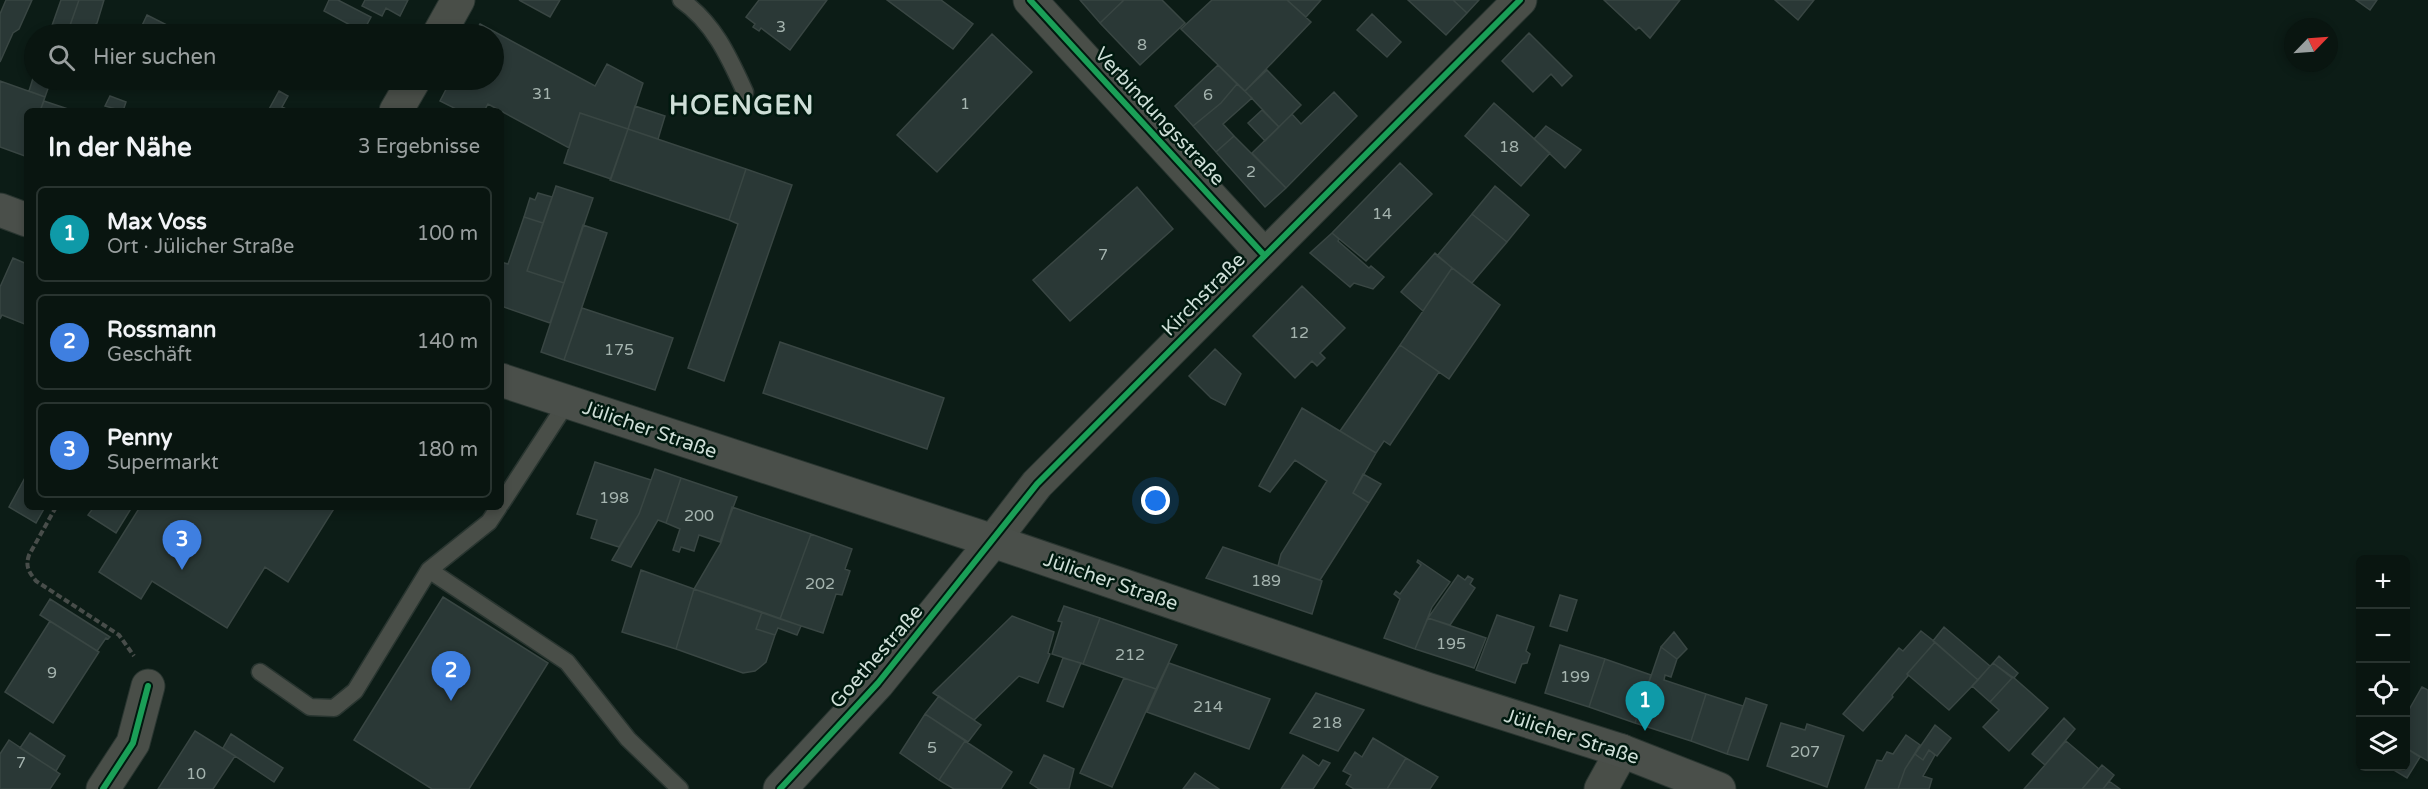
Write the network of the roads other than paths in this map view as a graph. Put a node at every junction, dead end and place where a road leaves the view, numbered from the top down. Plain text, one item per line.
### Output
1 (458, 0) edge
2 (681, 0) edge
3 (1030, 0) edge
4 (1520, 0) edge
5 (445, 24) edge
6 (408, 90) edge
7 (745, 92) dead end
8 (398, 108) edge
9 (0, 210) edge
10 (24, 219) edge
11 (1264, 255) junction
12 (504, 381) edge
13 (568, 401) junction
14 (504, 500) edge
15 (497, 510) edge
16 (993, 541) junction
17 (429, 570) junction
18 (260, 672) dead end
19 (148, 686) road end
20 (1622, 751) junction
21 (103, 789) edge
22 (680, 789) edge
23 (780, 789) edge
24 (1601, 789) edge
25 (1719, 789) edge

1 - 5 street
2 - 7 lane
3 - 11 street, Verbindungsstraße
4 - 11 street, Kirchstraße
6 - 8 street
9 - 10 main road
11 - 16 street, Kirchstraße
12 - 13 main road, Jülicher Straße
13 - 14 lane
13 - 16 main road, Jülicher Straße
15 - 17 lane
16 - 20 main road, Jülicher Straße
16 - 23 main road, Goethestraße
17 - 18 lane
17 - 22 lane
19 - 21 street
20 - 24 street
20 - 25 main road, Jülicher Straße

